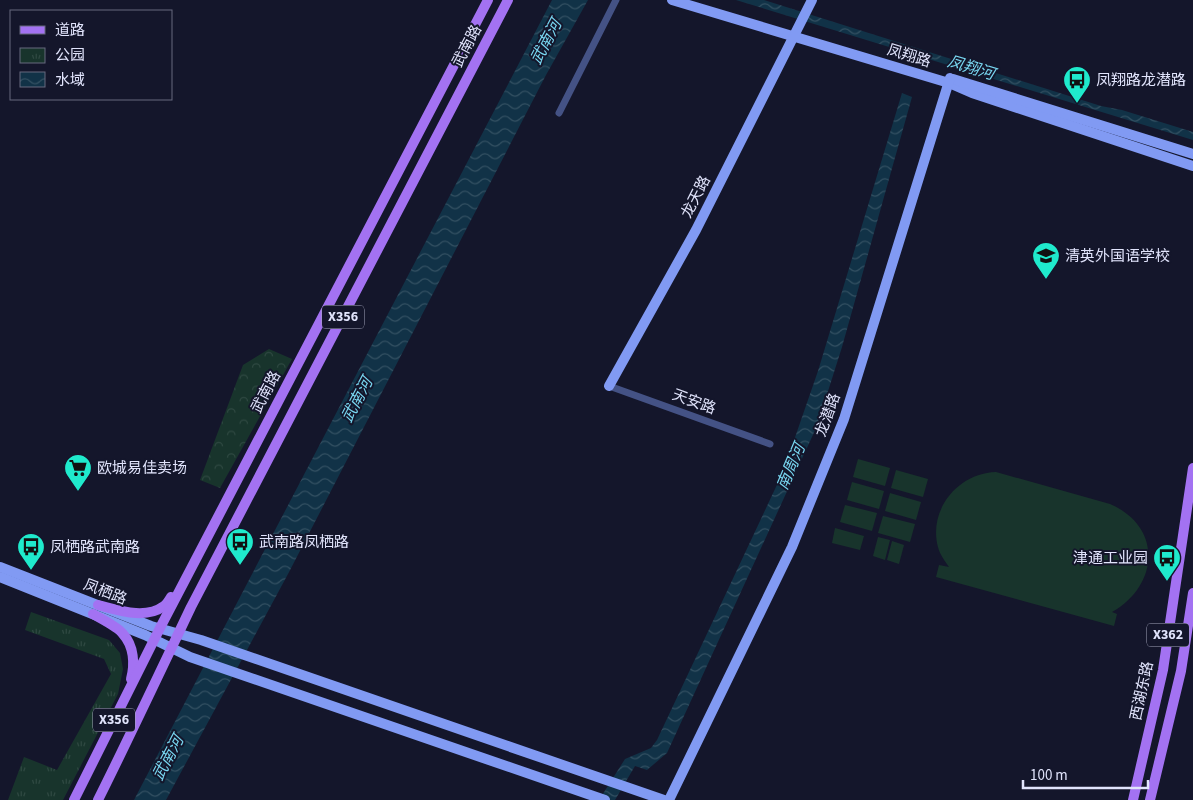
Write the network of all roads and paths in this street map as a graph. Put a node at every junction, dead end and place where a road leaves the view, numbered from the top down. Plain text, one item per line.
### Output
1 (488, 0) edge
2 (508, 0) edge
3 (616, 0) edge
4 (672, 0) edge
5 (694, 0) edge
6 (810, 4) edge
7 (795, 34) junction
8 (950, 81) junction
9 (559, 112) dead end
10 (1193, 154) edge
11 (1193, 166) edge
12 (609, 386) joint
13 (770, 444) dead end
14 (1193, 468) edge
15 (0, 567) edge
16 (189, 572) junction
17 (0, 577) edge
18 (1193, 593) edge
19 (96, 610) junction
20 (159, 628) junction
21 (178, 634) junction
22 (154, 640) junction
23 (170, 649) junction
24 (125, 697) junction
25 (600, 798) edge
26 (74, 800) edge
27 (98, 800) edge
28 (664, 800) edge
29 (669, 800) edge
30 (1133, 800) edge
31 (1150, 800) edge

1 - 16 main road, 武南路 / X356
2 - 21 main road, 武南路 / X356
3 - 9 street
4 - 7 street, 凤翔路
5 - 7 street, 凤翔路
6 - 7 street, 龙天路
7 - 8 street, 凤翔路
7 - 12 street, 龙天路
8 - 10 street, 凤翔路
8 - 11 street, 凤翔路
8 - 29 street, 龙潜路
12 - 13 street, 天安路
14 - 30 main road, 西湖东路 / X362
15 - 19 street, 凤栖路
16 - 19 main road
16 - 20 main road, 武南路 / X356
17 - 19 street, 凤栖路
18 - 31 main road, X362
19 - 20 street, 凤栖路
19 - 22 street, 凤栖路
19 - 24 main road
20 - 21 street, 凤栖路
20 - 22 main road, 武南路 / X356
21 - 23 main road, 武南路 / X356
21 - 28 street, 凤栖路
22 - 23 street, 凤栖路
22 - 24 main road, 武南路 / X356
23 - 25 street, 凤栖路
23 - 27 main road, 武南路 / X356
24 - 26 main road, 武南路 / X356

